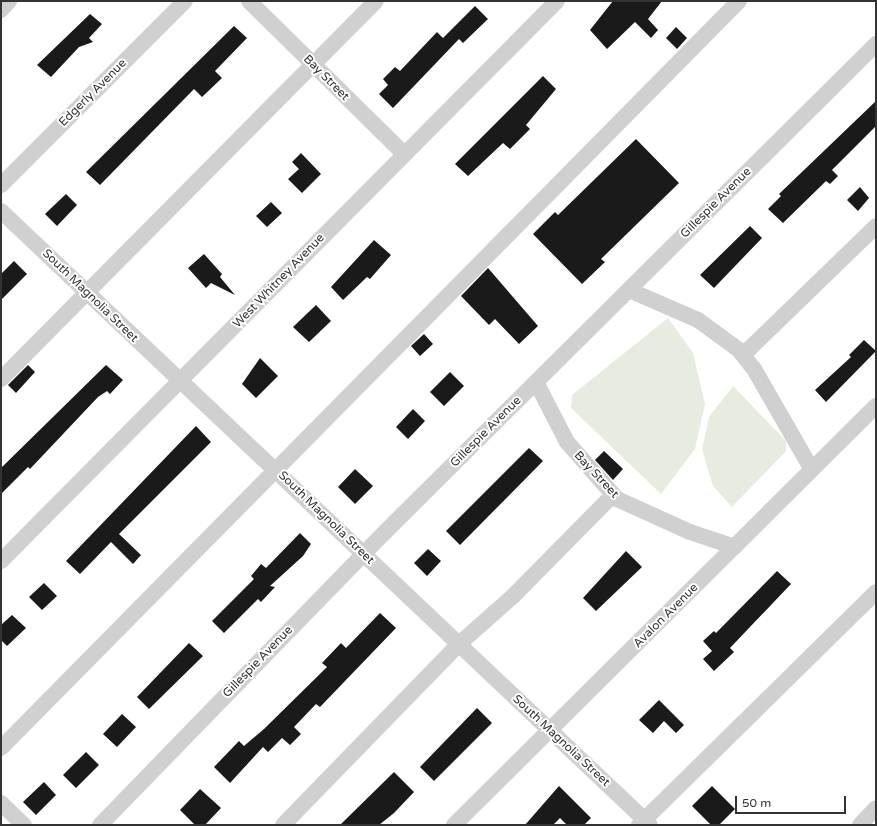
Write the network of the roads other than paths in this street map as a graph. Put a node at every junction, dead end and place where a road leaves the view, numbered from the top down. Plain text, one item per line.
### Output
1 (9, 1) edge
2 (185, 1) edge
3 (249, 1) edge
4 (376, 1) edge
5 (557, 1) edge
6 (739, 1) edge
7 (1, 10) edge
8 (876, 44) edge
9 (313, 64) junction
10 (404, 154) junction
11 (1, 185) edge
12 (1, 211) edge
13 (876, 226) edge
14 (629, 290) junction
15 (86, 292) junction
16 (743, 354) junction
17 (1, 379) edge
18 (178, 380) junction
19 (536, 382) junction
20 (876, 406) edge
21 (274, 468) junction
22 (812, 470) junction
23 (613, 495) junction
24 (735, 547) junction
25 (364, 555) junction
26 (1, 561) edge
27 (876, 592) edge
28 (459, 644) junction
29 (549, 730) junction
30 (1, 748) edge
31 (1, 803) edge
32 (876, 808) edge
33 (645, 823) edge
34 (24, 825) edge
35 (100, 825) edge
36 (283, 825) edge
37 (454, 825) edge
38 (860, 825) edge

1 - 7 street
2 - 11 street, Edgerly Avenue
3 - 9 street, Bay Street
4 - 9 street
5 - 10 street, West Whitney Avenue
6 - 21 street
8 - 14 street, Gillespie Avenue
9 - 10 street, Bay Street
9 - 15 street
10 - 18 street, West Whitney Avenue
12 - 15 street, South Magnolia Street
13 - 16 street
14 - 16 street
14 - 19 street, Gillespie Avenue
15 - 17 street
15 - 18 street, South Magnolia Street
16 - 22 street
18 - 21 street, South Magnolia Street
18 - 26 street, West Whitney Avenue
19 - 23 street, Bay Street
19 - 25 street, Gillespie Avenue
20 - 22 street, Avalon Avenue
21 - 25 street, South Magnolia Street
21 - 30 street
22 - 24 street, Avalon Avenue
23 - 24 street, Bay Street
23 - 28 street
24 - 29 street, Avalon Avenue
25 - 28 street, South Magnolia Street
25 - 35 street, Gillespie Avenue
27 - 33 street
28 - 29 street, South Magnolia Street
28 - 36 street
29 - 33 street, South Magnolia Street
29 - 37 street, Avalon Avenue
31 - 34 street
32 - 38 street

